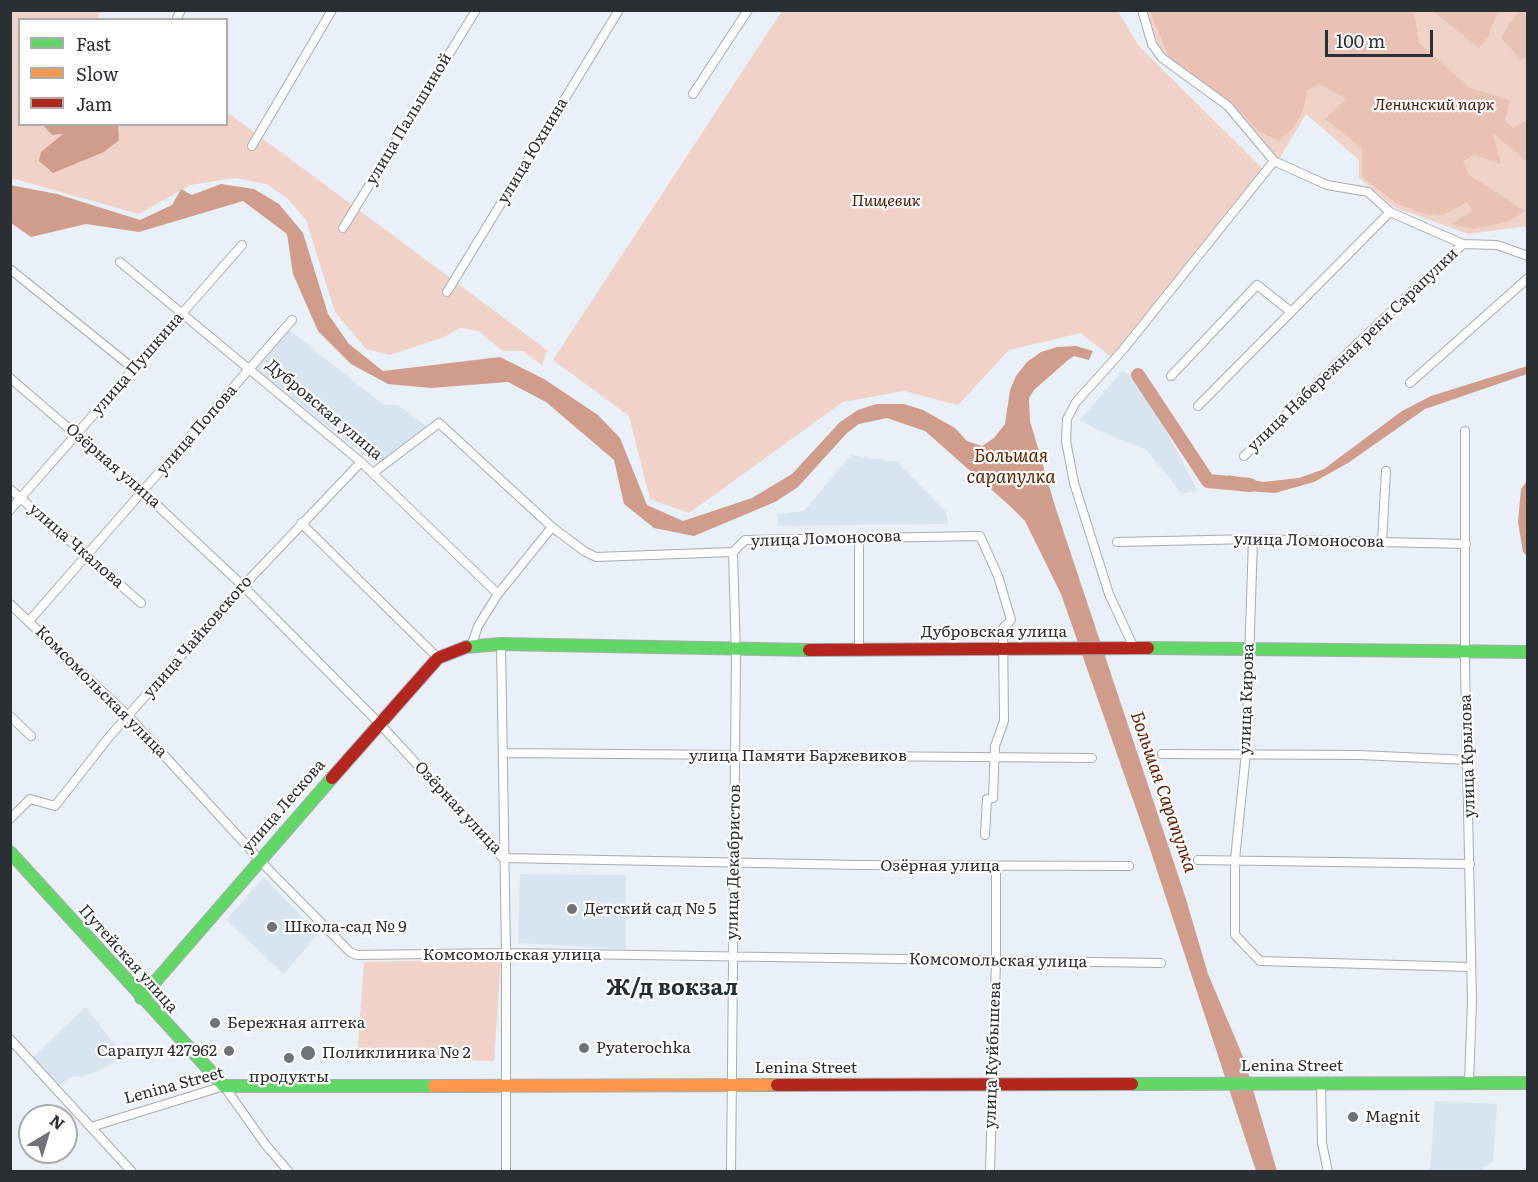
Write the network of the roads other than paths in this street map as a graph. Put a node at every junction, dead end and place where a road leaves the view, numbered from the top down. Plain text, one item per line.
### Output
1 (332, 10) edge
2 (476, 10) edge
3 (619, 10) edge
4 (748, 10) edge
5 (1142, 10) edge
6 (693, 94) dead end
7 (252, 146) dead end
8 (1274, 161) junction
9 (1390, 212) junction
10 (343, 228) dead end
11 (1463, 244) junction
12 (242, 245) dead end
13 (1527, 256) edge
14 (120, 262) dead end
15 (10, 269) edge
16 (1527, 278) edge
17 (447, 292) dead end
18 (1290, 311) junction
19 (182, 315) junction
20 (292, 320) dead end
21 (134, 369) junction
22 (250, 370) junction
23 (1171, 376) dead end
24 (10, 378) edge
25 (1410, 383) dead end
26 (1198, 406) dead end
27 (1465, 431) dead end
28 (77, 434) junction
29 (1244, 456) dead end
30 (361, 462) junction
31 (1386, 471) dead end
32 (373, 473) junction
33 (10, 489) edge
34 (143, 492) junction
35 (21, 498) junction
36 (10, 510) edge
37 (301, 523) junction
38 (552, 527) junction
39 (859, 537) junction
40 (1252, 539) junction
41 (1117, 542) dead end
42 (1382, 542) junction
43 (1466, 544) junction
44 (733, 552) junction
45 (87, 555) junction
46 (243, 585) junction
47 (498, 594) junction
48 (141, 603) dead end
49 (10, 604) edge
50 (30, 620) junction
51 (501, 644) junction
52 (467, 646) junction
53 (1002, 647) junction
54 (1129, 648) junction
55 (736, 649) junction
56 (1249, 649) junction
57 (1467, 650) junction
58 (859, 651) junction
59 (1527, 652) edge
60 (438, 658) junction
61 (10, 716) edge
62 (129, 717) junction
63 (379, 723) junction
64 (31, 736) dead end
65 (503, 753) junction
66 (1246, 753) junction
67 (1162, 754) dead end
68 (736, 756) junction
69 (995, 757) junction
70 (1092, 758) dead end
71 (1467, 760) junction
72 (10, 819) edge
73 (985, 835) dead end
74 (10, 852) edge
75 (503, 858) junction
76 (259, 859) junction
77 (1235, 859) junction
78 (1198, 860) dead end
79 (734, 863) junction
80 (1470, 864) junction
81 (996, 866) junction
82 (1129, 867) dead end
83 (506, 953) junction
84 (733, 958) junction
85 (996, 960) junction
86 (1161, 963) dead end
87 (1470, 967) junction
88 (141, 998) junction
89 (10, 1039) edge
90 (1321, 1082) junction
91 (1469, 1082) junction
92 (992, 1083) junction
93 (1527, 1083) edge
94 (506, 1084) junction
95 (733, 1084) junction
96 (224, 1086) junction
97 (91, 1127) junction
98 (132, 1172) edge
99 (289, 1172) edge
100 (506, 1172) edge
101 (731, 1172) edge
102 (990, 1172) edge
103 (1328, 1172) edge

1 - 7 street
2 - 10 street, улица Пальшиной
3 - 17 street, улица Юхнина
4 - 6 street
5 - 8 street
8 - 9 street, улица Набережная реки Сарапулки
8 - 54 street
9 - 11 street, улица Набережная реки Сарапулки
9 - 18 street
11 - 13 street, улица Набережная реки Сарапулки
11 - 29 street, улица Набережная реки Сарапулки
12 - 19 street, улица Пушкина
14 - 19 street, Дубровская улица
15 - 21 street
16 - 25 street
18 - 23 street
18 - 26 street
19 - 21 street, улица Пушкина
19 - 22 street, Дубровская улица
20 - 22 street, улица Попова
21 - 28 street, улица Пушкина
22 - 30 street, Дубровская улица
22 - 34 street, улица Попова
24 - 28 street, Озёрная улица
27 - 43 street, улица Крылова
28 - 34 street, Озёрная улица
28 - 35 street, улица Пушкина
30 - 32 street, Дубровская улица
30 - 37 street, улица Чайковского
31 - 42 street
32 - 38 street, улица Ломоносова
32 - 47 street, Дубровская улица
33 - 35 street, улица Чкалова
34 - 45 street, улица Попова
34 - 46 street, Озёрная улица
35 - 36 street, улица Пушкина
35 - 45 street, улица Чкалова
37 - 46 street, улица Чайковского
37 - 60 street
38 - 44 street, улица Ломоносова
38 - 47 street
39 - 44 street, улица Ломоносова
39 - 53 street, улица Ломоносова
39 - 58 street
40 - 41 street, улица Ломоносова
40 - 42 street, улица Ломоносова
40 - 56 street, улица Кирова
42 - 43 street, улица Ломоносова
43 - 57 street, улица Крылова
44 - 55 street, улица Декабристов
45 - 48 street, улица Чкалова
45 - 50 street, улица Попова
46 - 62 street, улица Чайковского
46 - 63 street, Озёрная улица
47 - 52 street
49 - 50 street, Комсомольская улица
50 - 62 street, Комсомольская улица
51 - 52 main road, Дубровская улица
51 - 55 main road, Дубровская улица
51 - 65 street
52 - 60 main road, улица Лескова
53 - 54 main road, Дубровская улица
53 - 58 main road, Дубровская улица
53 - 69 street
54 - 56 main road, Дубровская улица
55 - 58 main road, Дубровская улица
55 - 68 street, улица Декабристов
56 - 57 main road, Дубровская улица
56 - 66 street, улица Кирова
57 - 59 main road, Дубровская улица
57 - 71 street, улица Крылова
60 - 63 main road, улица Лескова
61 - 64 street
62 - 72 street, улица Чайковского
62 - 76 street, Комсомольская улица
63 - 75 street, Озёрная улица
63 - 76 main road, улица Лескова
65 - 68 street, улица Памяти Баржевиков
65 - 75 street
66 - 67 street
66 - 71 street
66 - 77 street, улица Кирова
68 - 69 street, улица Памяти Баржевиков
68 - 79 street, улица Декабристов
69 - 70 street, улица Памяти Баржевиков
69 - 73 street
71 - 80 street, улица Крылова
74 - 88 main road, Путейская улица
75 - 79 street, Озёрная улица
75 - 83 street
76 - 83 street, Комсомольская улица
76 - 88 main road, улица Лескова
77 - 78 street
77 - 80 street
77 - 87 street
79 - 81 street, Озёрная улица
79 - 84 street, улица Декабристов
80 - 87 street, улица Крылова
81 - 82 street, Озёрная улица
81 - 85 street, улица Куйбышева
83 - 84 street, Комсомольская улица
83 - 94 street
84 - 85 street, Комсомольская улица
84 - 95 street, улица Декабристов
85 - 86 street, Комсомольская улица
85 - 92 street, улица Куйбышева
87 - 91 street, улица Крылова
88 - 96 main road, Путейская улица
89 - 97 street
90 - 91 main road, Lenina Street
90 - 92 main road, Lenina Street
90 - 103 street
91 - 93 main road, Lenina Street
92 - 95 main road, Lenina Street
92 - 102 street, улица Куйбышева
94 - 95 main road, Lenina Street
94 - 96 main road, Lenina Street
94 - 100 street
95 - 101 street, улица Декабристов
96 - 97 street, Lenina Street
96 - 99 street
97 - 98 street

